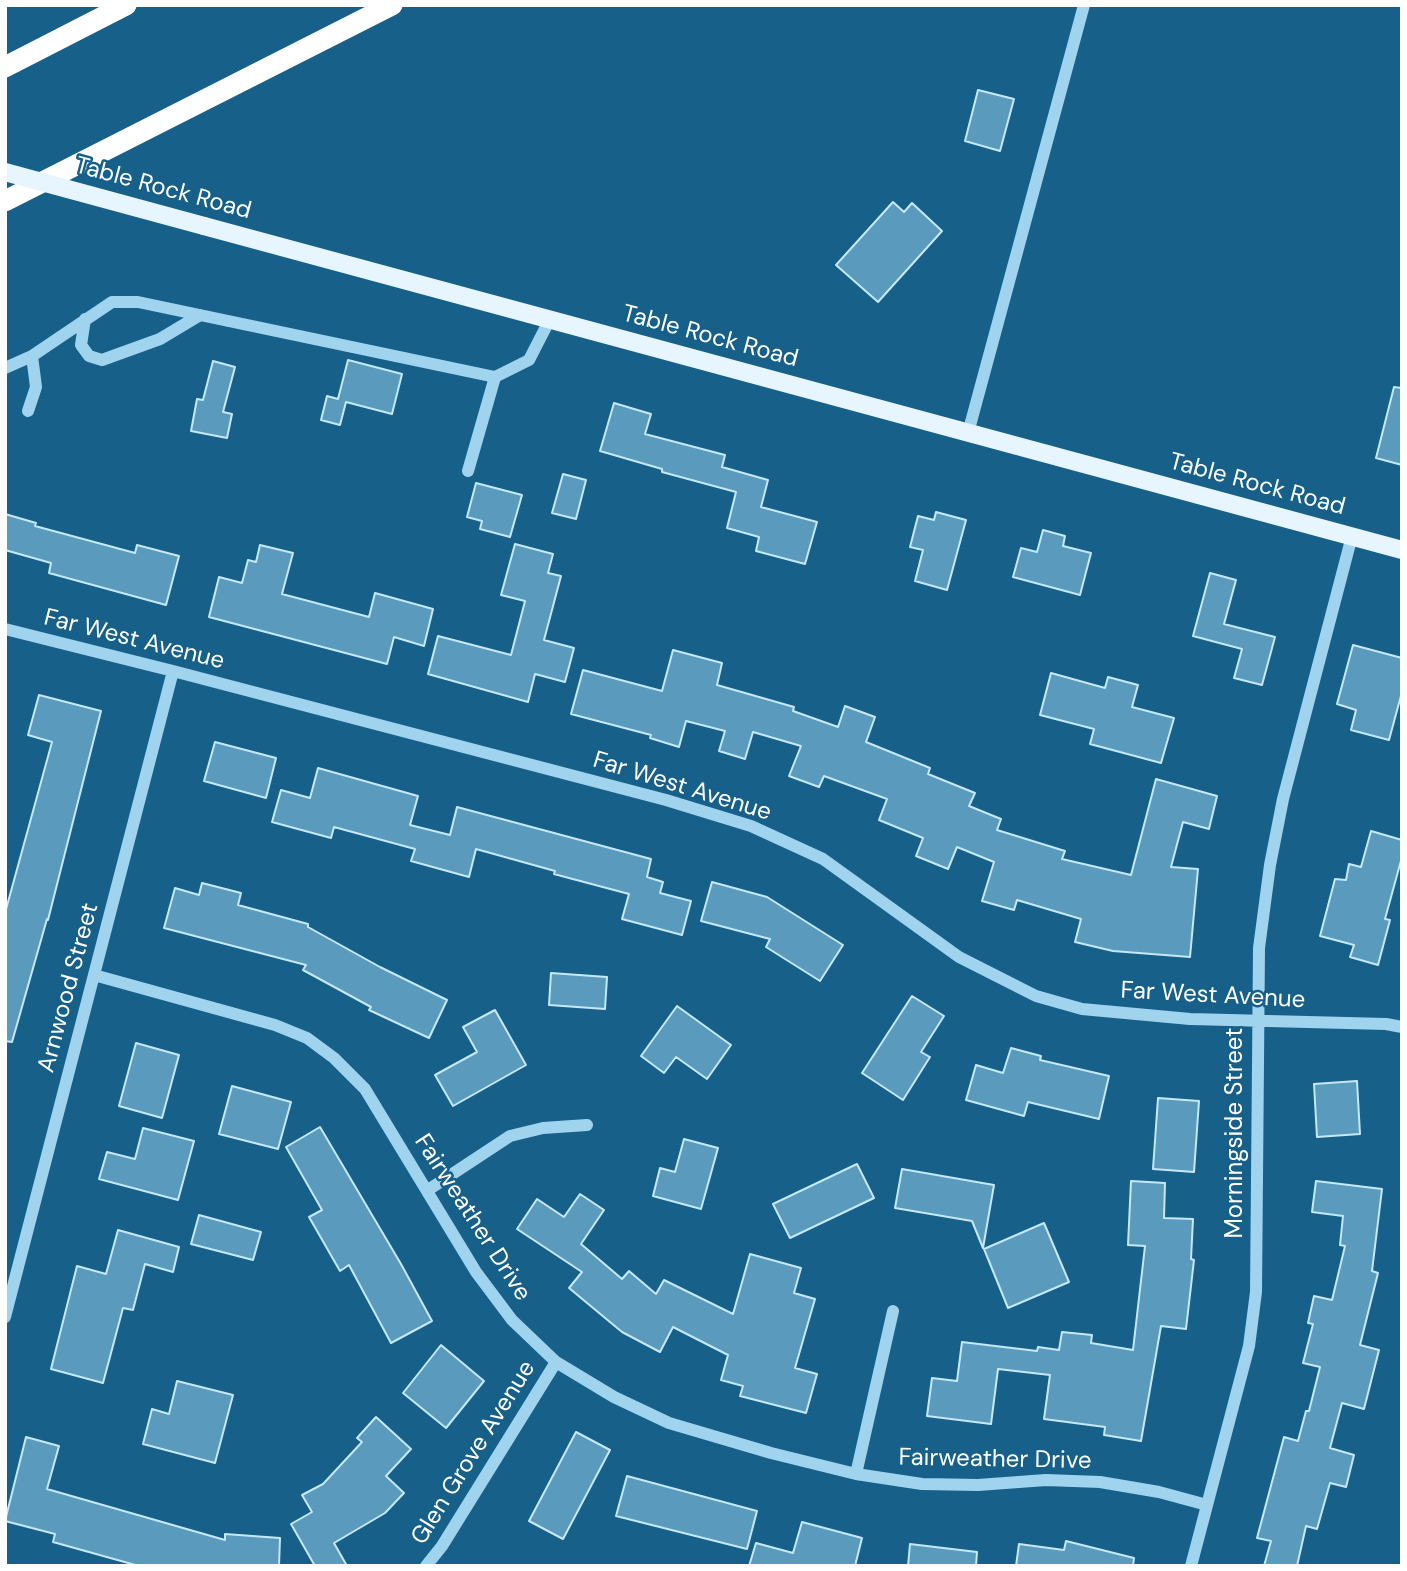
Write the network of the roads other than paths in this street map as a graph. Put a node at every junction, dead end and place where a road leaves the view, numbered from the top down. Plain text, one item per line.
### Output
1 (126, 5) edge
2 (392, 5) edge
3 (1084, 5) edge
4 (5, 67) edge
5 (5, 172) edge
6 (5, 201) edge
7 (200, 315) junction
8 (85, 319) junction
9 (550, 319) junction
10 (32, 356) junction
11 (5, 368) edge
12 (495, 377) junction
13 (28, 411) dead end
14 (968, 433) junction
15 (468, 471) dead end
16 (1352, 536) junction
17 (1402, 550) edge
18 (5, 629) edge
19 (173, 671) junction
20 (94, 975) junction
21 (1258, 1020) junction
22 (1402, 1027) edge
23 (587, 1125) dead end
24 (428, 1189) junction
25 (893, 1311) dead end
26 (5, 1317) edge
27 (556, 1363) junction
28 (856, 1474) junction
29 (1207, 1505) junction
30 (426, 1566) edge
31 (1191, 1566) edge

1 - 4 highway
2 - 6 highway
3 - 14 street
5 - 9 main road, Table Rock Road, bridge
7 - 8 street
7 - 8 street
7 - 12 street
8 - 10 street
9 - 12 street
9 - 14 main road, Table Rock Road
10 - 11 street
10 - 13 street
12 - 15 street
14 - 16 main road, Table Rock Road
16 - 17 main road, Table Rock Road
16 - 21 street, Morningside Street
18 - 19 street, Far West Avenue
19 - 20 street, Arnwood Street
19 - 21 street, Far West Avenue
20 - 24 street, Fairweather Drive
20 - 26 street, Arnwood Street
21 - 22 street, Far West Avenue
21 - 29 street, Morningside Street
23 - 24 street
24 - 27 street, Fairweather Drive
25 - 28 street
27 - 28 street, Fairweather Drive
27 - 30 street, Glen Grove Avenue
28 - 29 street, Fairweather Drive
29 - 31 street, Morningside Street

